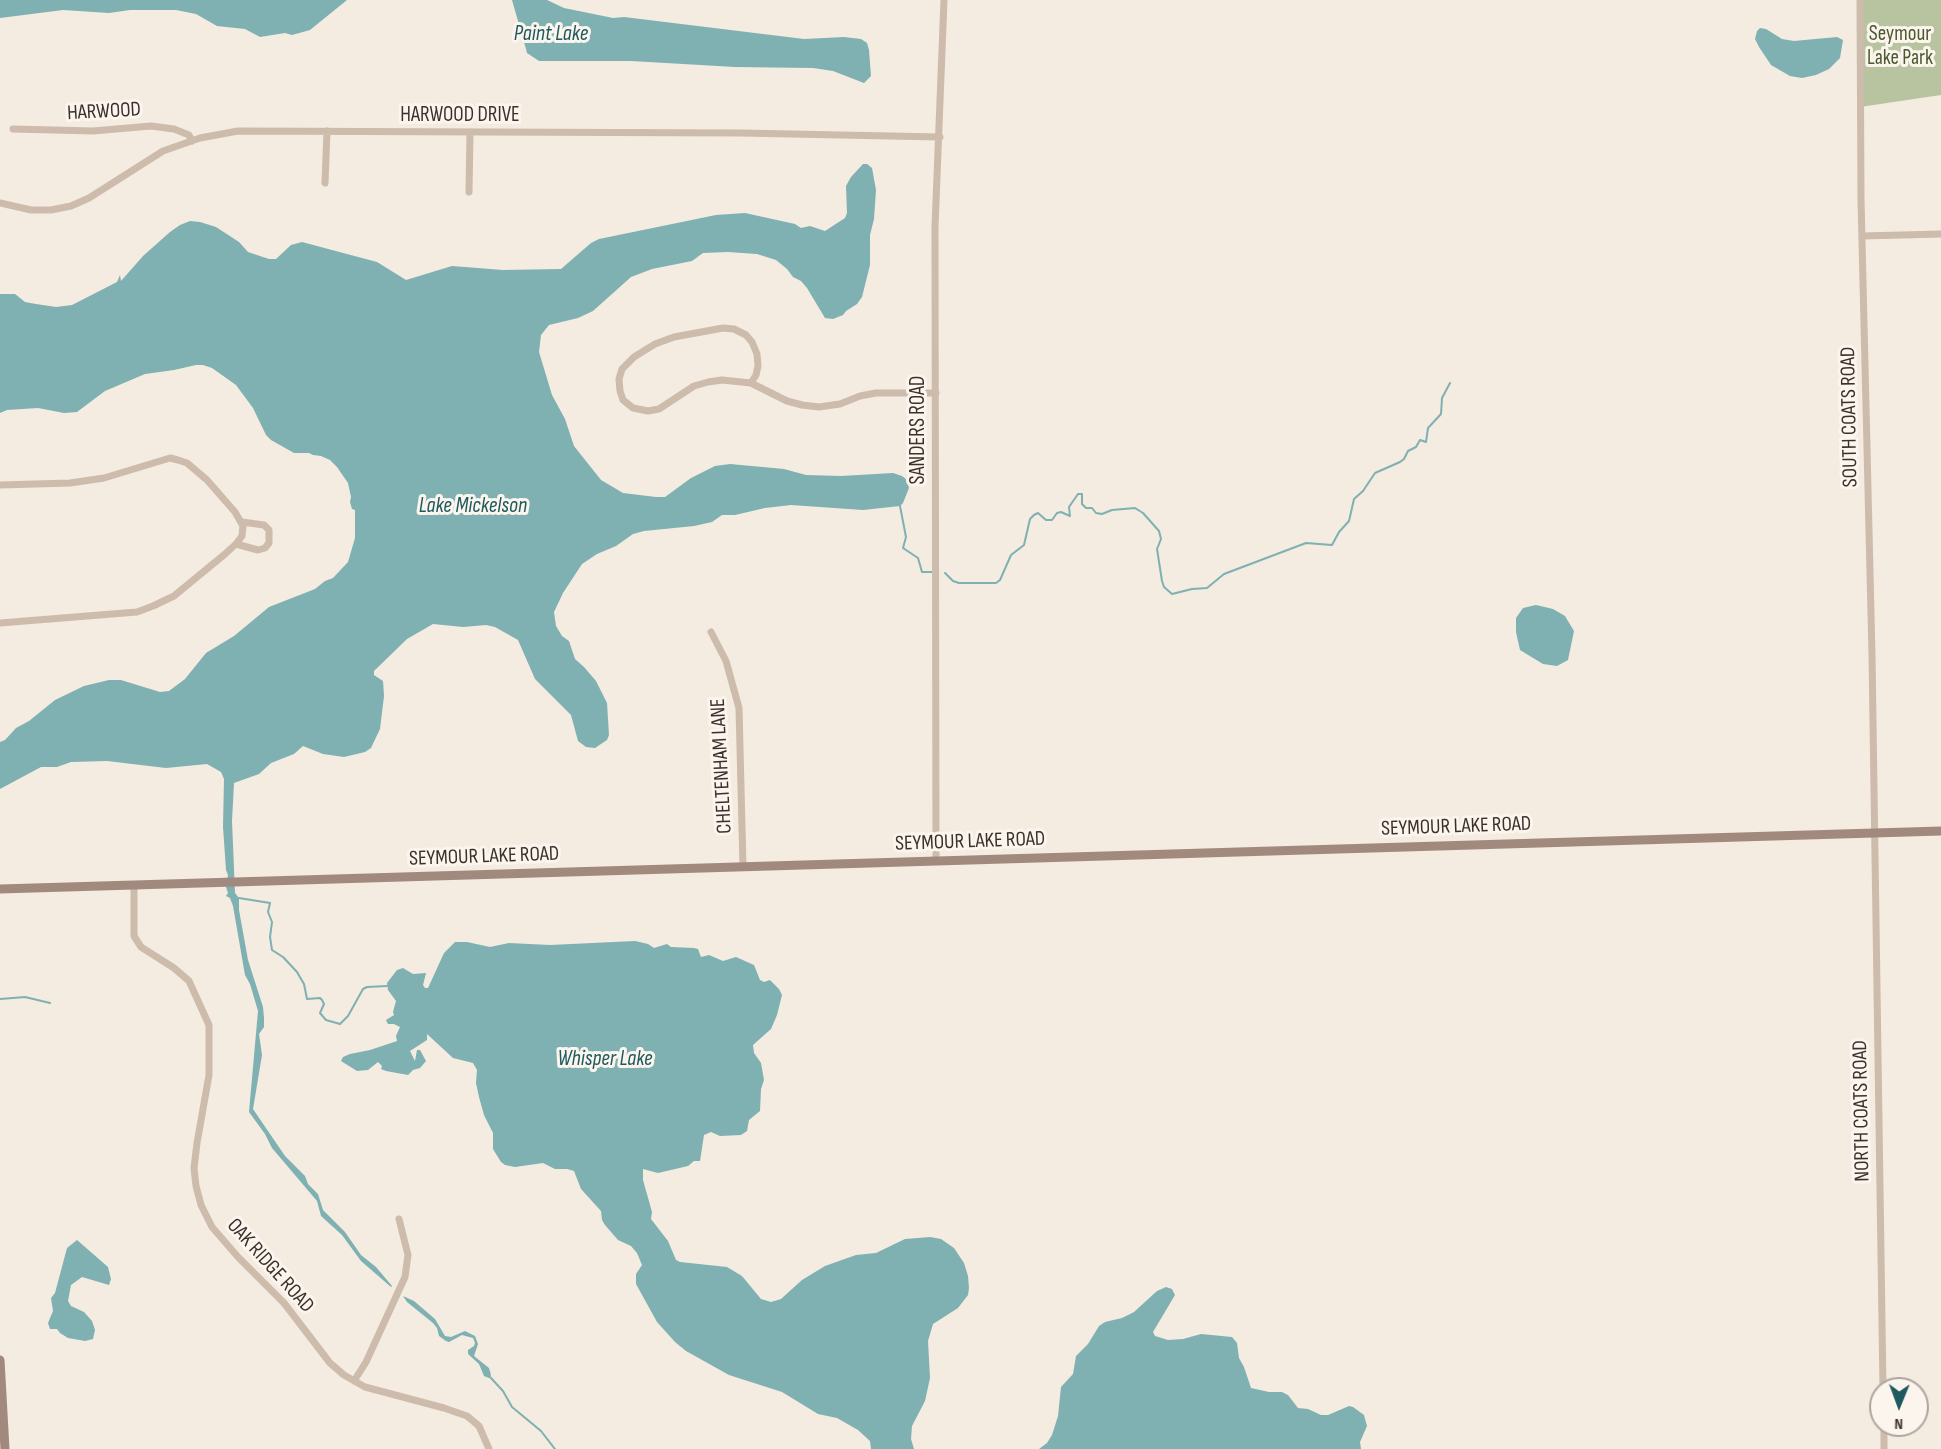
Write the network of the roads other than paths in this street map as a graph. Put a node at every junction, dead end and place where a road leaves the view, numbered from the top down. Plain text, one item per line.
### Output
1 (944, 0) edge
2 (1860, 0) edge
3 (13, 129) dead end
4 (327, 131) junction
5 (470, 132) junction
6 (940, 137) junction
7 (192, 141) junction
8 (325, 183) dead end
9 (469, 192) dead end
10 (0, 203) edge
11 (1941, 234) edge
12 (1862, 236) junction
13 (751, 384) junction
14 (936, 393) junction
15 (0, 485) edge
16 (242, 522) junction
17 (236, 544) junction
18 (0, 623) edge
19 (711, 632) dead end
20 (1941, 831) edge
21 (1874, 833) junction
22 (936, 860) junction
23 (743, 867) junction
24 (134, 885) junction
25 (0, 889) edge
26 (399, 1220) dead end
27 (0, 1360) edge
28 (1883, 1377) edge
29 (354, 1381) junction
30 (5, 1449) edge
31 (489, 1449) edge

1 - 6 street, SANDERS ROAD
2 - 12 street, SOUTH COATS ROAD
3 - 7 street, HARWOOD
4 - 5 street, HARWOOD DRIVE
4 - 7 street, HARWOOD DRIVE
4 - 8 street
5 - 6 street, HARWOOD DRIVE
5 - 9 street
6 - 14 street, SANDERS ROAD
7 - 10 street, HARWOOD DRIVE
11 - 12 street
12 - 21 street, SOUTH COATS ROAD
13 - 13 street
13 - 14 street
14 - 22 street, SANDERS ROAD
15 - 16 street
16 - 17 street
16 - 17 street
17 - 18 street
19 - 23 street, CHELTENHAM LANE
20 - 21 street, SEYMOUR LAKE ROAD
21 - 22 street, SEYMOUR LAKE ROAD
21 - 28 street, NORTH COATS ROAD
22 - 23 street, SEYMOUR LAKE ROAD
23 - 24 street, SEYMOUR LAKE ROAD
24 - 25 street, SEYMOUR LAKE ROAD
24 - 29 street, OAK RIDGE ROAD
26 - 29 street
27 - 30 street
29 - 31 street, OAK RIDGE ROAD

